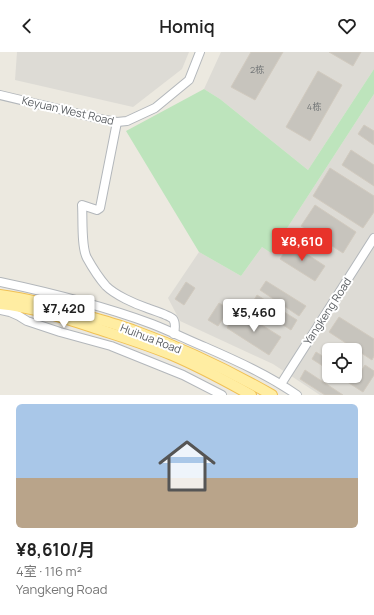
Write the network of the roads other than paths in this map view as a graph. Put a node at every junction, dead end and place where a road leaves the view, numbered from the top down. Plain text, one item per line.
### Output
1 (200, 52) edge
2 (0, 95) edge
3 (117, 122) junction
4 (374, 238) edge
5 (0, 282) edge
6 (0, 295) edge
7 (0, 304) edge
8 (0, 310) edge
9 (174, 334) junction
10 (133, 335) junction
11 (281, 384) junction
12 (222, 395) edge
13 (251, 395) edge
14 (272, 395) edge
15 (297, 395) edge

1 - 3 street, Keyuan West Road
2 - 3 street, Keyuan West Road
3 - 9 street
4 - 11 street, Yangkeng Road
5 - 9 street
6 - 10 main road, Huihua Road
7 - 10 main road, Huihua Road
8 - 12 street
9 - 11 street
10 - 13 main road, Huihua Road
10 - 14 main road, Huihua Road
11 - 15 street

